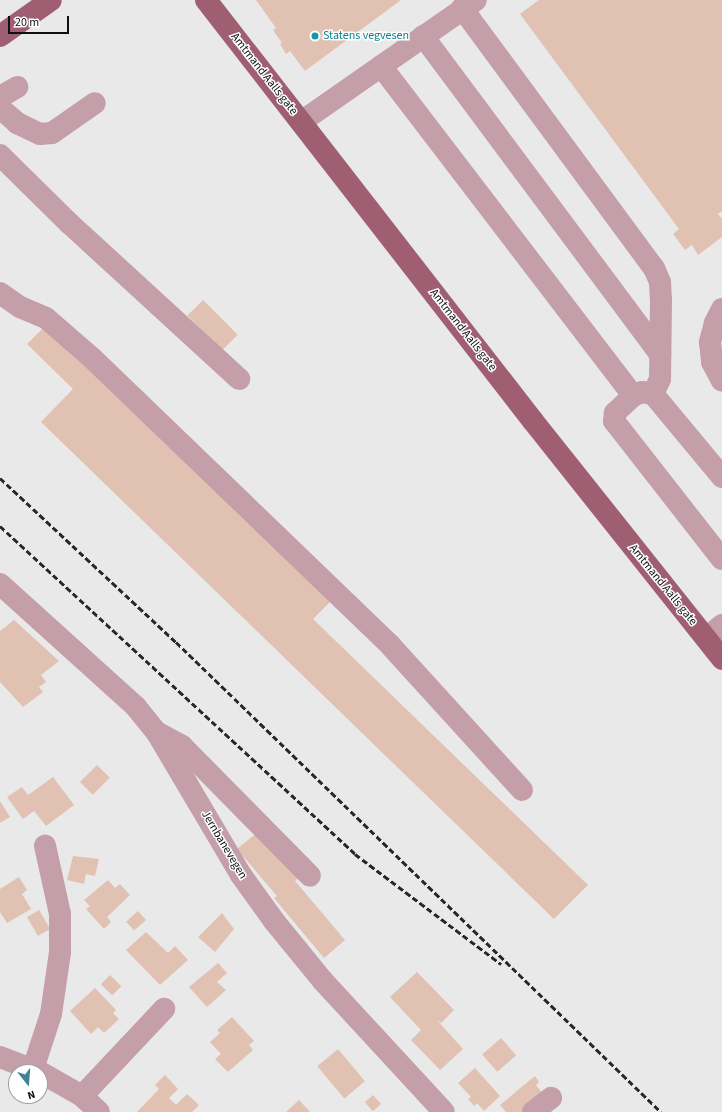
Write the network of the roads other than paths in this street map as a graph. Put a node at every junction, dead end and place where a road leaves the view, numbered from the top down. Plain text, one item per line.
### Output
1 (51, 0) edge
2 (206, 0) edge
3 (469, 4) edge
4 (0, 36) edge
5 (423, 36) junction
6 (381, 66) junction
7 (95, 103) dead end
8 (0, 108) edge
9 (301, 122) junction
10 (0, 155) edge
11 (0, 293) edge
12 (722, 310) edge
13 (660, 354) junction
14 (239, 379) dead end
15 (722, 381) edge
16 (643, 395) junction
17 (722, 477) edge
18 (722, 560) edge
19 (0, 584) edge
20 (714, 632) edge
21 (722, 659) edge
22 (157, 733) junction
23 (522, 790) dead end
24 (45, 846) dead end
25 (310, 876) dead end
26 (164, 1009) dead end
27 (0, 1057) edge
28 (19, 1064) edge
29 (40, 1064) edge
30 (48, 1077) edge
31 (82, 1096) junction
32 (551, 1098) dead end
33 (99, 1112) edge
34 (444, 1112) edge
35 (533, 1112) edge

1 - 4 main road
2 - 9 main road, Amtmand Aalls gate
3 - 5 street
3 - 13 street
5 - 6 street
5 - 13 street
6 - 9 street
6 - 16 street
7 - 8 street
9 - 20 main road, Amtmand Aalls gate
10 - 14 street
11 - 23 street
12 - 15 street
13 - 16 street
16 - 17 street
16 - 18 street
19 - 22 street, Jernbanevegen
20 - 21 main road, Amtmand Aalls gate
22 - 25 street
22 - 34 street, Jernbanevegen
24 - 29 street
26 - 31 street
27 - 28 street
30 - 31 street
31 - 33 street
32 - 35 street

